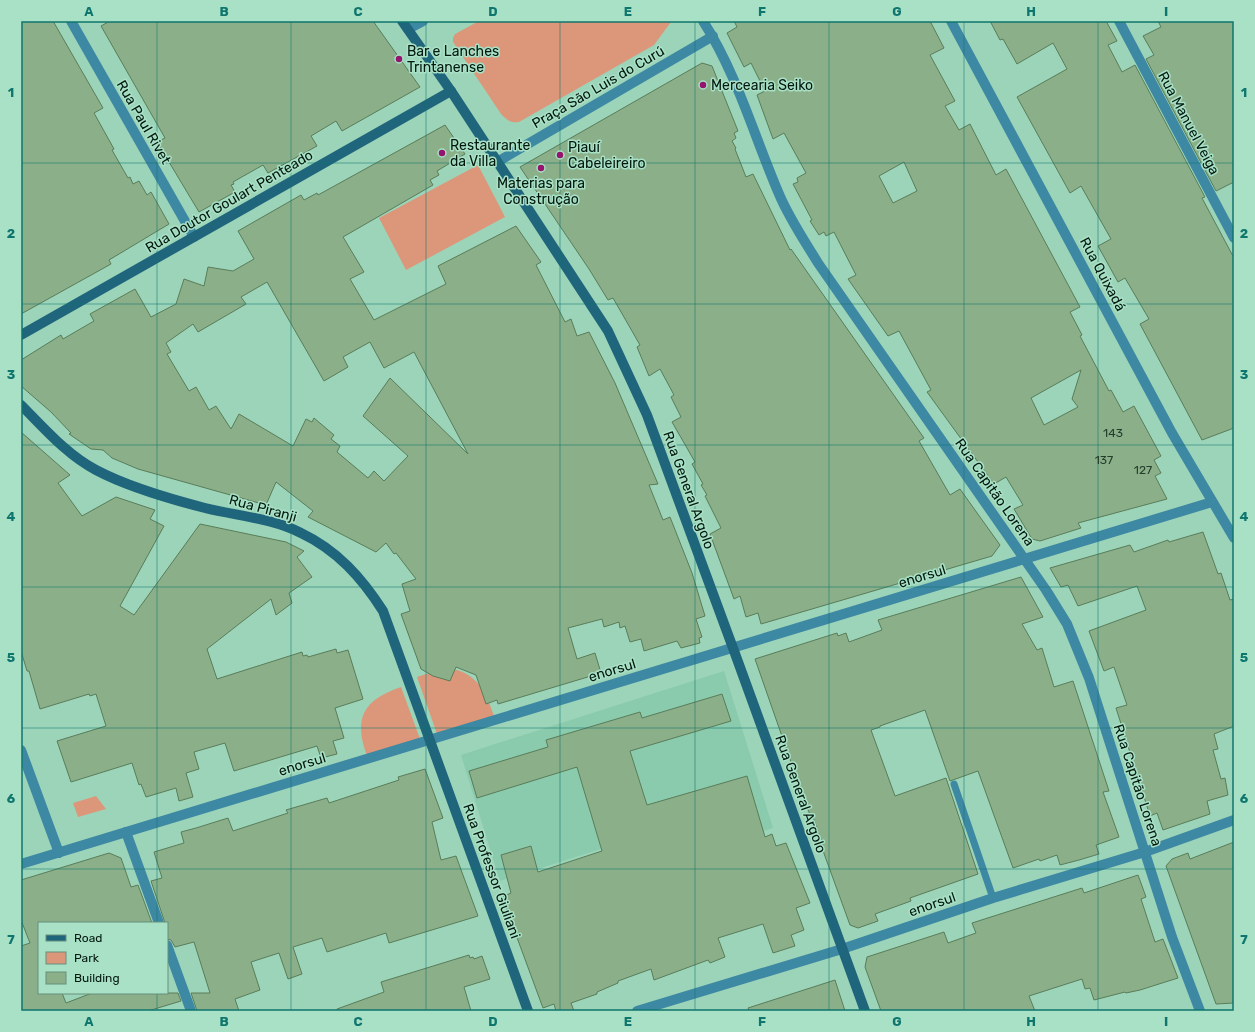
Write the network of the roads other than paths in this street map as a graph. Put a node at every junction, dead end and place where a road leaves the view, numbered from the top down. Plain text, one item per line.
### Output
1 (71, 21) edge
2 (422, 21) edge
3 (703, 21) edge
4 (950, 21) edge
5 (1119, 21) edge
6 (405, 25) edge
7 (713, 36) junction
8 (451, 90) junction
9 (497, 162) junction
10 (194, 237) junction
11 (1234, 238) edge
12 (21, 335) edge
13 (21, 405) edge
14 (1212, 502) junction
15 (1234, 538) edge
16 (1025, 559) junction
17 (734, 648) junction
18 (429, 740) junction
19 (21, 750) edge
20 (954, 784) dead end
21 (1234, 820) edge
22 (126, 832) junction
23 (1145, 852) junction
24 (59, 853) junction
25 (21, 864) edge
26 (993, 898) junction
27 (159, 922) edge
28 (168, 948) edge
29 (842, 949) junction
30 (191, 1011) edge
31 (528, 1011) edge
32 (637, 1011) edge
33 (865, 1011) edge
34 (1200, 1011) edge

1 - 10 street, Rua Paul Rivet
2 - 6 street
3 - 7 street, Rua Capitão Lorena
4 - 14 street, Rua Quixadá
5 - 11 street, Rua Manuel Veiga
6 - 8 street, Rua General Argolo
7 - 9 street, Praça São Luis do Curú
7 - 16 street, Rua Capitão Lorena
8 - 9 street, Rua General Argolo
8 - 10 street, Rua Doutor Goulart Penteado
9 - 17 street, Rua General Argolo
10 - 12 street, Rua Doutor Goulart Penteado
13 - 18 street, Rua Piranji
14 - 15 street, Rua Quixadá
14 - 16 street, enorsul
16 - 17 street, enorsul
16 - 23 street, Rua Capitão Lorena
17 - 18 street, enorsul
17 - 29 street, Rua General Argolo
18 - 22 street, enorsul
18 - 31 street, Rua Professor Giuliani
19 - 24 street
20 - 26 lane
21 - 23 street, enorsul
22 - 24 street, enorsul
22 - 27 street
23 - 26 street, enorsul
23 - 34 street, Rua Capitão Lorena
24 - 25 street, enorsul
26 - 29 street, enorsul
28 - 30 street
29 - 32 street, enorsul
29 - 33 street, Rua General Argolo

